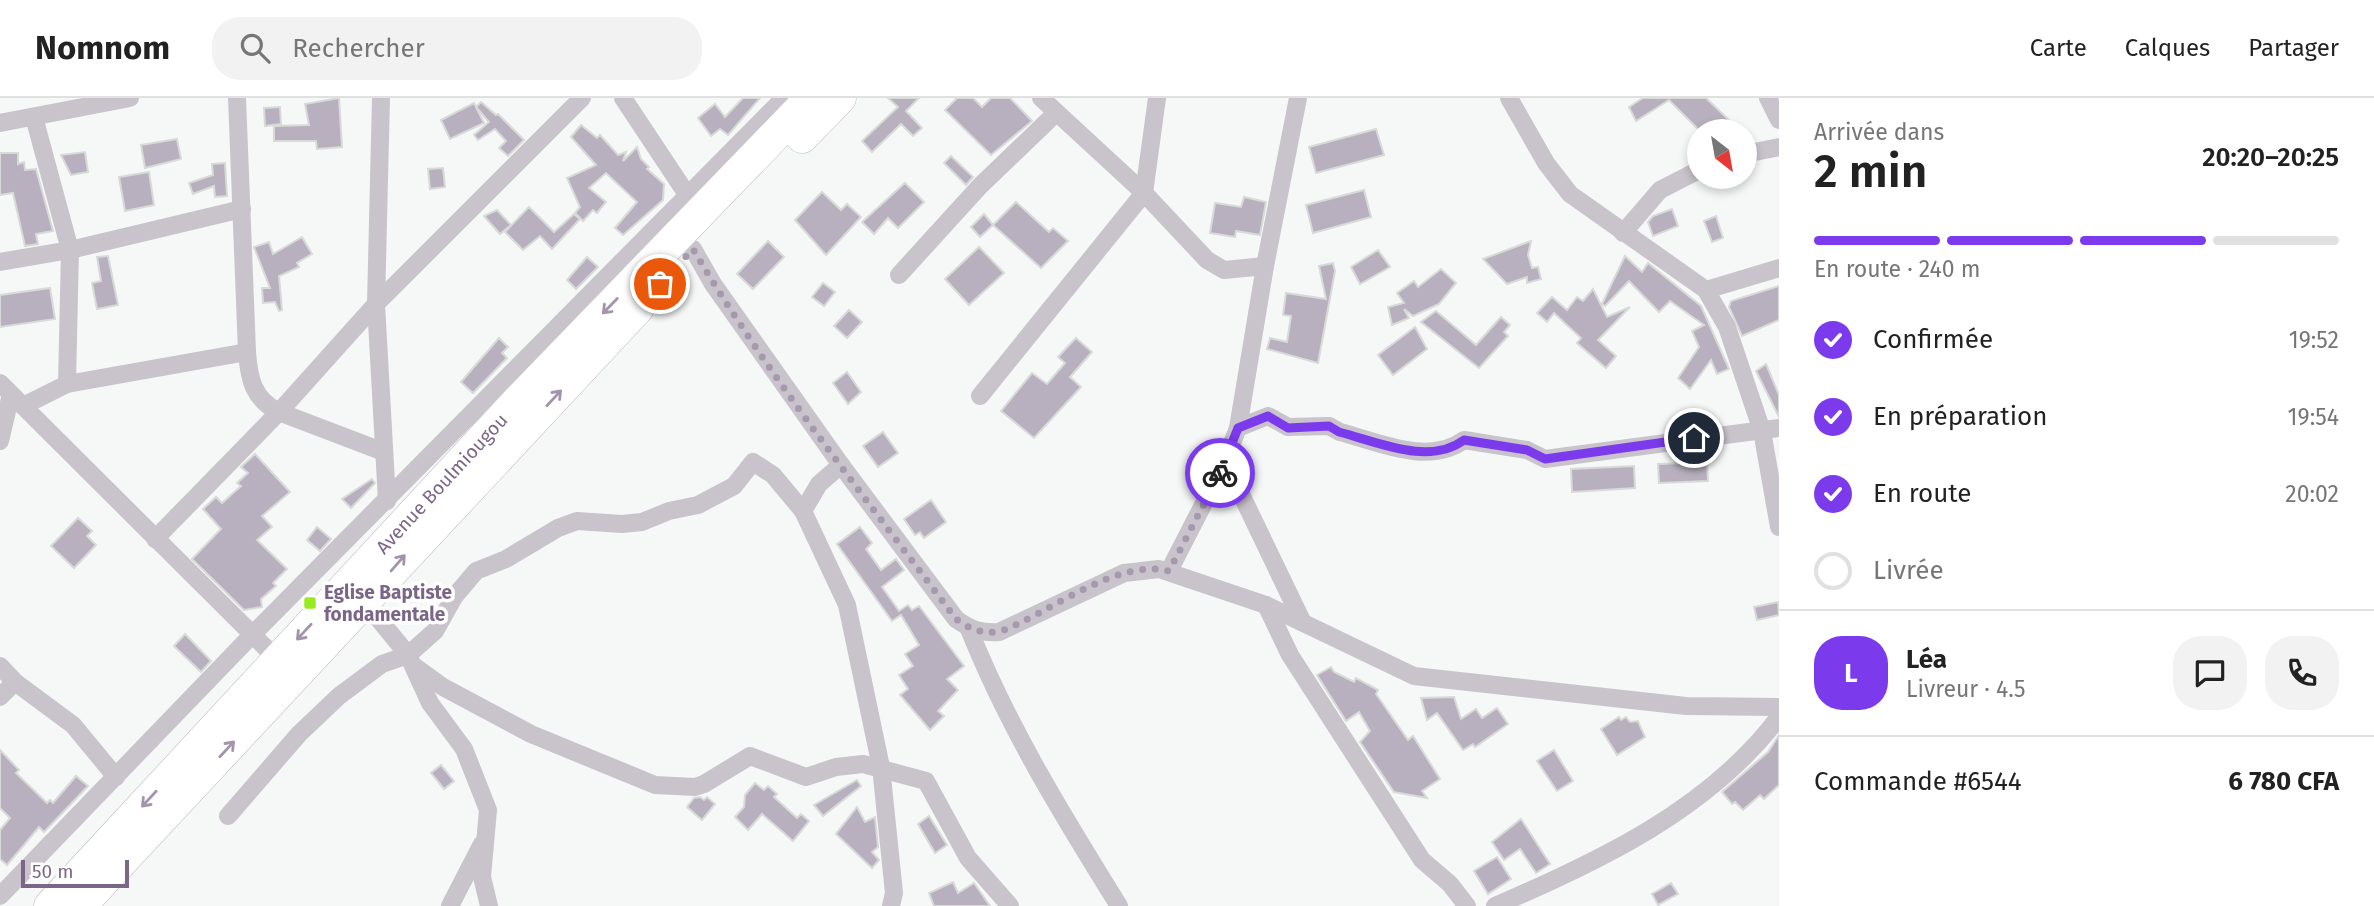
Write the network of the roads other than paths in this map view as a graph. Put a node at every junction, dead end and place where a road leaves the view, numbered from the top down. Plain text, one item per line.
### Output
1 (130, 98) edge
2 (237, 98) edge
3 (582, 98) edge
4 (623, 98) edge
5 (840, 98) edge
6 (1041, 98) edge
7 (1157, 98) edge
8 (1298, 98) edge
9 (1509, 98) edge
10 (1768, 98) edge
11 (384, 100) edge
12 (798, 100) edge
13 (1056, 113) junction
14 (34, 117) junction
15 (1779, 120) edge
16 (0, 124) edge
17 (1779, 147) edge
18 (1757, 152) edge
19 (1687, 176) edge
20 (1144, 193) junction
21 (688, 196) junction
22 (242, 209) junction
23 (1623, 233) junction
24 (693, 249) junction
25 (70, 250) junction
26 (0, 262) edge
27 (1265, 266) junction
28 (1779, 268) edge
29 (899, 275) dead end
30 (1706, 290) junction
31 (376, 304) junction
32 (247, 352) junction
33 (68, 384) junction
34 (11, 395) edge
35 (980, 396) dead end
36 (279, 412) junction
37 (1238, 428) junction
38 (1770, 429) edge
39 (0, 441) edge
40 (1231, 447) junction
41 (384, 452) junction
42 (841, 465) junction
43 (387, 501) junction
44 (803, 511) junction
45 (1779, 527) edge
46 (155, 539) junction
47 (1169, 571) junction
48 (364, 601) junction
49 (1266, 605) junction
50 (1302, 621) junction
51 (969, 629) junction
52 (251, 636) junction
53 (278, 660) junction
54 (411, 660) junction
55 (0, 666) edge
56 (15, 682) junction
57 (0, 697) edge
58 (1779, 708) edge
59 (1779, 717) edge
60 (881, 767) junction
61 (116, 777) junction
62 (228, 816) dead end
63 (483, 841) junction
64 (0, 896) edge
65 (50, 906) edge
66 (80, 906) edge
67 (450, 906) edge
68 (489, 906) edge
69 (891, 906) edge
70 (1010, 906) edge
71 (1119, 906) edge
72 (1467, 906) edge
73 (1495, 906) edge

1 - 14 street
2 - 22 street
3 - 31 street
4 - 21 street
5 - 24 highway, Avenue Boulmiougou
6 - 13 street
7 - 20 street
8 - 27 street
9 - 23 street
10 - 15 street
11 - 31 street
12 - 21 street
12 -> 53 highway, Avenue Boulmiougou
13 - 20 street
13 - 29 street
14 - 16 street
14 - 25 street
17 - 18 street
19 - 23 street
20 - 27 street
20 - 35 street
21 - 43 street
22 - 25 street
22 - 32 street
23 - 30 street
24 - 42 street
48 -> 24 highway, Avenue Boulmiougou
25 - 26 street
25 - 33 street
27 - 37 street
28 - 30 street
30 - 38 street
31 - 36 street
31 - 41 street
32 - 33 street
32 - 36 street
33 - 34 street
34 - 39 street
34 - 46 street
36 - 41 street
36 - 46 street
37 - 38 street
37 - 40 street
38 - 45 street
40 - 47 street
40 - 50 street
41 - 43 street
42 - 44 street
42 - 51 street
43 - 52 street
44 - 54 street
44 - 60 street
46 - 52 street
47 - 49 street
47 - 51 street
48 - 54 street
66 -> 48 highway, Avenue Boulmiougou
49 - 50 street
49 - 72 street
50 - 58 street
51 - 71 street
52 - 53 street
52 - 61 street
53 -> 65 highway, Avenue Boulmiougou
54 - 60 street
54 - 62 street
54 - 63 street
55 - 56 street
56 - 57 street
56 - 61 street
59 - 73 street
60 - 69 street
60 - 70 street
61 - 64 street
63 - 67 street
63 - 68 street

